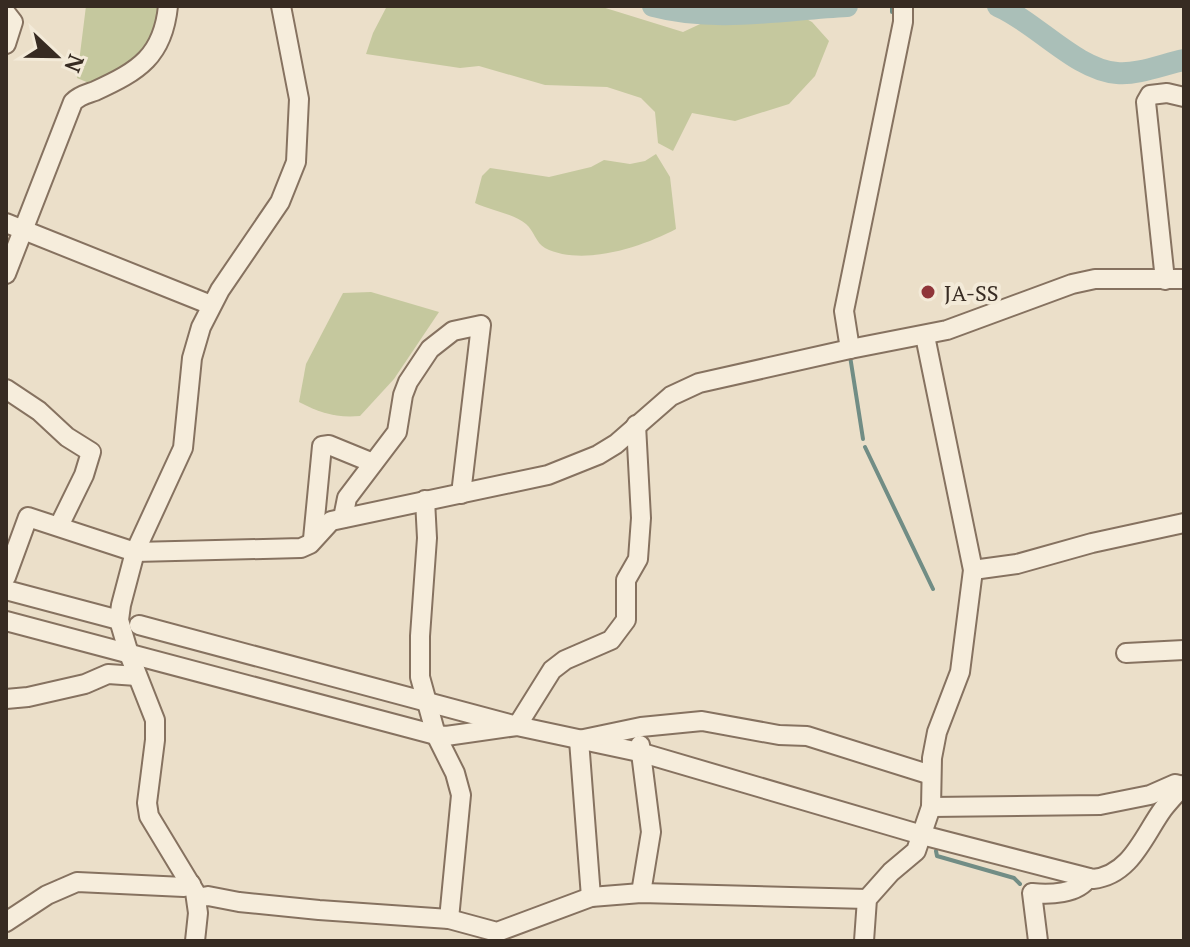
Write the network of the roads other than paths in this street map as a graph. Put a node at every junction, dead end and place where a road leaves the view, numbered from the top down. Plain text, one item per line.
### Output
1 (168, 6) edge
2 (281, 6) edge
3 (903, 9) edge
4 (6, 13) edge
5 (6, 44) edge
6 (1184, 97) edge
7 (15, 227) edge
8 (6, 274) edge
9 (1175, 279) edge
10 (211, 305) junction
11 (925, 336) junction
12 (850, 349) junction
13 (6, 389) edge
14 (636, 425) junction
15 (373, 463) junction
16 (461, 494) junction
17 (425, 500) junction
18 (343, 518) junction
19 (1184, 523) edge
20 (59, 526) junction
21 (313, 539) junction
22 (135, 552) junction
23 (973, 570) junction
24 (6, 577) edge
25 (6, 590) edge
26 (119, 620) junction
27 (6, 621) edge
28 (139, 625) dead end
29 (1184, 650) edge
30 (1126, 653) dead end
31 (129, 654) junction
32 (271, 659) junction
33 (137, 676) junction
34 (272, 691) junction
35 (6, 699) edge
36 (427, 701) junction
37 (517, 726) junction
38 (641, 727) junction
39 (436, 735) junction
40 (579, 740) junction
41 (639, 752) junction
42 (931, 775) junction
43 (1183, 785) edge
44 (931, 807) junction
45 (922, 835) junction
46 (1088, 878) junction
47 (194, 891) junction
48 (641, 893) junction
49 (591, 897) junction
50 (867, 899) junction
51 (449, 919) junction
52 (6, 922) edge
53 (498, 936) edge
54 (195, 941) edge
55 (864, 941) edge
56 (1038, 941) edge

1 - 7 street
2 - 10 street
3 - 12 street
4 - 5 street
6 - 9 street
7 - 8 street
7 - 10 street
9 - 11 street
10 - 22 street
11 - 12 street
11 - 23 street
12 - 14 street
13 - 20 street
14 - 16 street
14 - 37 street
15 - 16 street
15 - 18 street
15 - 21 street
16 - 17 street
17 - 18 street
17 - 36 street
18 - 21 street
19 - 23 street
20 - 22 street
20 - 24 street
21 - 22 street
22 - 26 street
23 - 42 street
25 - 26 street
26 - 31 street
27 - 31 street
28 - 32 street
29 - 30 street
31 - 33 street
31 - 34 street
32 - 34 street
32 - 36 street
33 - 35 street
33 - 47 street
34 - 39 street
36 - 37 street
36 - 39 street
37 - 39 street
37 - 40 street
38 - 40 street
38 - 41 street
38 - 42 street
39 - 51 street
40 - 41 street
40 - 49 street
41 - 45 street
41 - 48 street
42 - 44 street
43 - 44 street
43 - 46 street
44 - 45 street
45 - 46 street
45 - 50 street
46 - 56 street
47 - 51 street
47 - 52 street
47 - 54 street
48 - 49 street
48 - 50 street
49 - 53 street
50 - 55 street
51 - 53 street

